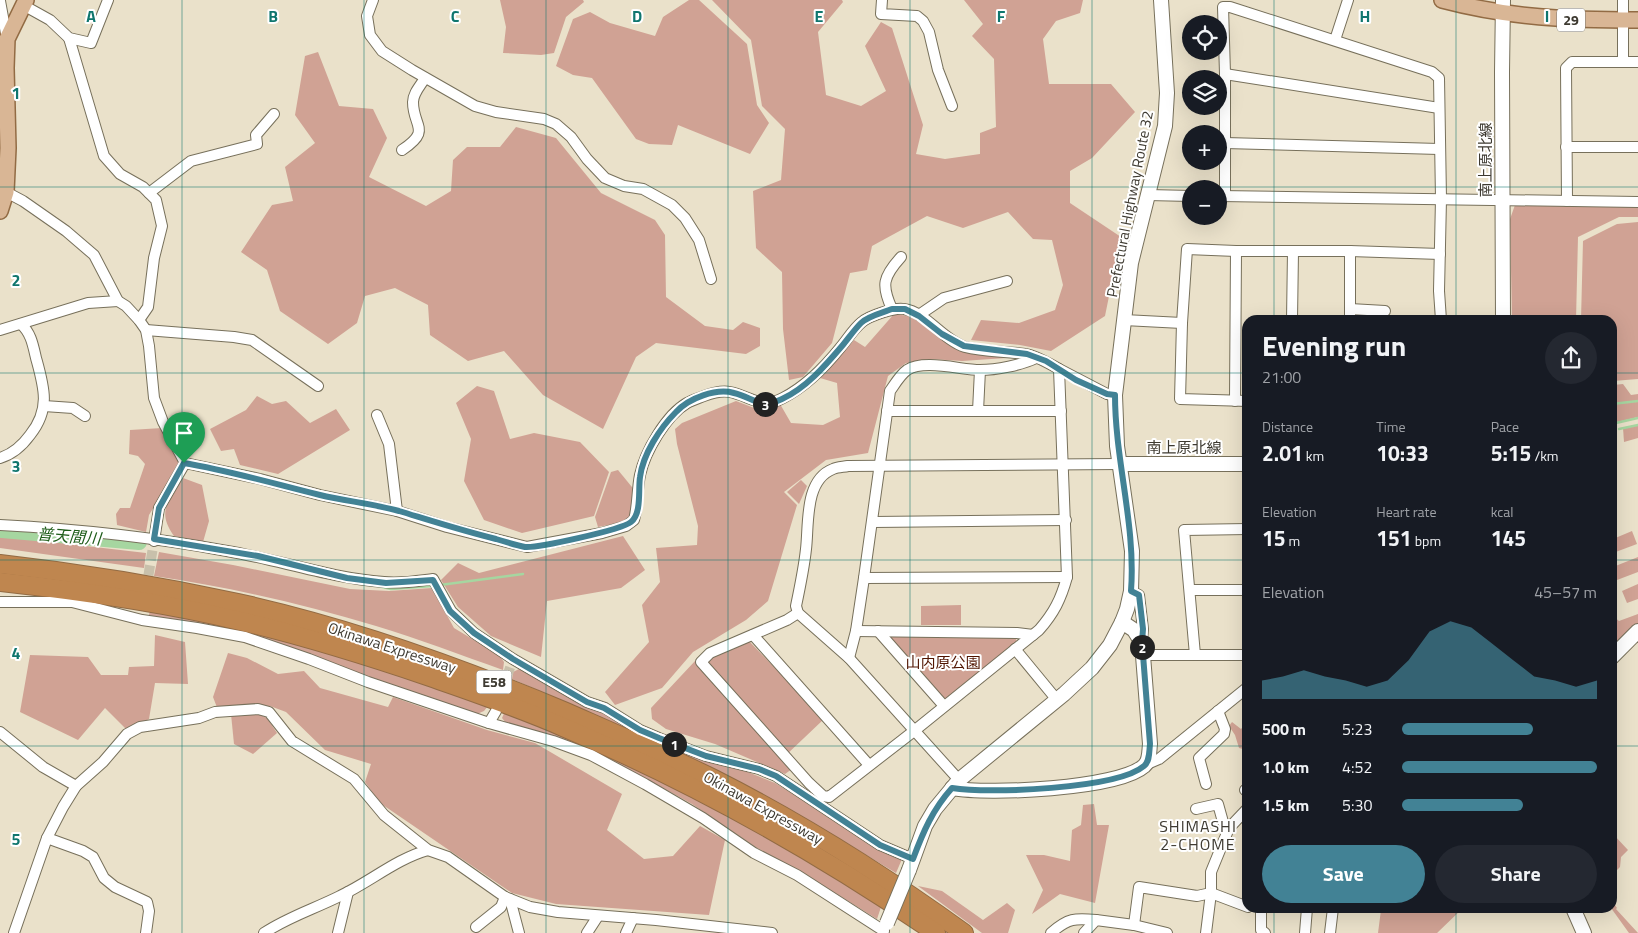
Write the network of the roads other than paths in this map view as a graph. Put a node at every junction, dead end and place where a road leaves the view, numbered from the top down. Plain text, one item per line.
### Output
1 (108, 0) edge
2 (373, 0) edge
3 (882, 0) edge
4 (1161, 0) edge
5 (1348, 0) edge
6 (1442, 0) edge
7 (1622, 0) edge
8 (0, 1) edge
9 (25, 2) edge
10 (1503, 7) edge
11 (1622, 20) junction
12 (1638, 20) edge
13 (7, 38) junction
14 (69, 38) junction
15 (1335, 40) junction
16 (1623, 62) junction
17 (1638, 62) edge
18 (3, 69) edge
19 (1225, 70) edge
20 (1227, 74) edge
21 (426, 78) junction
22 (952, 106) dead end
23 (1439, 108) junction
24 (274, 114) dead end
25 (1227, 143) edge
26 (1566, 147) junction
27 (1638, 147) edge
28 (1439, 149) junction
29 (402, 150) dead end
30 (6, 192) junction
31 (149, 193) junction
32 (1148, 195) junction
33 (1182, 196) edge
34 (1227, 196) edge
35 (1441, 199) junction
36 (1502, 200) junction
37 (1567, 200) junction
38 (1638, 202) edge
39 (0, 211) edge
40 (1294, 251) junction
41 (1350, 251) junction
42 (1236, 252) junction
43 (1440, 254) junction
44 (901, 257) dead end
45 (710, 279) dead end
46 (1007, 281) dead end
47 (118, 302) junction
48 (892, 309) junction
49 (1385, 311) dead end
50 (1292, 315) edge
51 (1350, 315) edge
52 (1441, 315) edge
53 (1503, 315) edge
54 (919, 316) junction
55 (140, 320) junction
56 (1124, 320) junction
57 (1182, 323) junction
58 (21, 324) junction
59 (0, 330) edge
60 (146, 330) junction
61 (1036, 358) junction
62 (980, 370) junction
63 (1059, 370) junction
64 (318, 386) dead end
65 (1115, 395) junction
66 (1235, 401) junction
67 (1242, 401) edge
68 (44, 406) junction
69 (887, 410) junction
70 (978, 411) junction
71 (1061, 411) junction
72 (377, 415) dead end
73 (85, 416) dead end
74 (0, 458) edge
75 (184, 463) junction
76 (1063, 464) junction
77 (1120, 464) junction
78 (1242, 464) edge
79 (879, 466) junction
80 (397, 510) junction
81 (1066, 520) junction
82 (873, 522) junction
83 (0, 524) edge
84 (1242, 529) edge
85 (154, 540) junction
86 (0, 564) edge
87 (1067, 577) junction
88 (864, 578) junction
89 (0, 582) edge
90 (1190, 590) junction
91 (1242, 590) edge
92 (1131, 591) junction
93 (0, 602) edge
94 (798, 613) junction
95 (1122, 622) junction
96 (856, 631) junction
97 (878, 631) junction
98 (1638, 631) edge
99 (753, 635) junction
100 (1033, 635) junction
101 (1015, 649) junction
102 (1142, 649) junction
103 (1617, 652) edge
104 (1195, 655) junction
105 (1242, 655) edge
106 (849, 658) junction
107 (1242, 692) edge
108 (1056, 700) junction
109 (944, 706) junction
110 (496, 711) dead end
111 (1218, 711) junction
112 (489, 723) junction
113 (914, 731) junction
114 (0, 732) edge
115 (869, 765) junction
116 (1145, 765) junction
117 (809, 783) junction
118 (955, 784) junction
119 (1206, 784) dead end
120 (76, 786) junction
121 (800, 792) junction
122 (1196, 808) dead end
123 (1242, 815) edge
124 (1230, 828) junction
125 (47, 838) junction
126 (428, 850) junction
127 (911, 864) junction
128 (348, 892) junction
129 (1211, 893) junction
130 (508, 898) junction
131 (1242, 905) edge
132 (1262, 913) edge
133 (1307, 913) edge
134 (1332, 913) edge
135 (1575, 913) edge
136 (598, 916) junction
137 (633, 918) junction
138 (1096, 920) junction
139 (1134, 925) junction
140 (476, 926) dead end
141 (684, 929) edge
142 (885, 929) edge
143 (14, 933) edge
144 (146, 933) edge
145 (264, 933) edge
146 (338, 933) edge
147 (519, 933) edge
148 (587, 933) edge
149 (626, 933) edge
150 (772, 933) edge
151 (936, 933) edge
152 (964, 933) edge
153 (1051, 933) edge
154 (1084, 933) edge
155 (1166, 933) edge
156 (1206, 933) edge
157 (1265, 933) edge
158 (1298, 933) edge
159 (1305, 933) edge
160 (1330, 933) edge
161 (1584, 933) edge

1 - 14 street
2 - 21 street
3 - 22 street
4 - 32 main road, Prefectural Highway Route 32
5 - 15 street
6 - 10 main road, 29
7 - 11 street
8 - 13 street
9 - 13 main road
9 - 14 street
10 - 11 main road, 29
10 - 36 main road, 南上原北線
11 - 12 main road, 29
11 - 16 street
13 - 18 main road
14 - 31 street
15 - 19 street
15 - 23 street
16 - 17 street
16 - 26 street
18 - 30 main road
20 - 23 street
21 - 29 street
21 - 45 street
23 - 28 street
24 - 31 street
25 - 28 street
26 - 27 street
26 - 37 street
28 - 35 street
30 - 39 main road
30 - 47 street
31 - 55 street
32 - 33 street
32 - 56 main road, Prefectural Highway Route 32
34 - 35 street
35 - 36 street
35 - 43 street
36 - 37 street
36 - 53 main road, 南上原北線
37 - 38 street
40 - 41 street
40 - 42 street
40 - 50 street
41 - 43 street
41 - 51 street
42 - 57 street
42 - 66 street
43 - 52 street
44 - 48 street
46 - 54 street
47 - 55 street
47 - 58 street
48 - 54 street
48 - 80 street
49 - 51 street
54 - 61 street
55 - 60 street
56 - 57 street
56 - 65 main road, Prefectural Highway Route 32
57 - 66 street
58 - 59 street
58 - 68 street
60 - 64 street
60 - 75 street
61 - 62 street
61 - 63 street
62 - 69 street
62 - 70 street
63 - 65 street
63 - 71 street
65 - 77 main road, Prefectural Highway Route 32
66 - 67 street
68 - 73 street
68 - 74 street
69 - 70 street
69 - 79 street
70 - 71 street
71 - 76 street
72 - 80 street
75 - 80 street
75 - 85 street
76 - 77 street
76 - 79 street
76 - 81 street
77 - 78 main road, 南上原北線
77 - 92 main road, Prefectural Highway Route 32
79 - 82 street
79 - 94 street
81 - 82 street
81 - 87 street
82 - 88 street
83 - 85 street
84 - 90 street
85 - 121 street
86 - 152 highway, Okinawa Expressway / E58
87 - 88 street
87 - 100 street
88 - 96 street
89 - 151 highway, Okinawa Expressway / E58
90 - 91 street
90 - 104 street
92 - 95 main road, Prefectural Highway Route 32
92 - 102 street
93 - 112 street
94 - 99 street
94 - 106 street
95 - 102 main road
95 - 108 main road, Prefectural Highway Route 32
96 - 97 street
96 - 106 street
97 - 100 street
97 - 109 street
98 - 103 main road
99 - 115 street
99 - 117 street
100 - 101 street
101 - 108 street
101 - 109 street
102 - 104 street
102 - 116 main road
104 - 105 street
106 - 113 street
107 - 111 street
108 - 118 main road, Prefectural Highway Route 32
109 - 113 street
110 - 112 street
111 - 116 street
111 - 119 street
112 - 142 street
113 - 115 street
113 - 118 street
114 - 120 street
115 - 117 street
116 - 118 main road
117 - 121 street
118 - 127 main road, Prefectural Highway Route 32
120 - 125 street
120 - 126 street
121 - 127 street
122 - 124 street
123 - 124 street
124 - 129 street
125 - 143 street
125 - 144 street
126 - 128 street
126 - 130 street
127 - 142 main road, Prefectural Highway Route 32, bridge
128 - 145 street
128 - 146 street
129 - 131 street
129 - 139 street
129 - 156 street
130 - 136 street
130 - 140 street
130 - 147 street
132 - 157 street
133 - 159 street
134 - 160 street
135 - 161 main road
136 - 137 street
136 - 148 street
137 - 141 street
137 - 149 street
138 - 139 street
138 - 153 street
138 - 154 street
139 - 155 street
141 - 150 street
158 - 159 street

